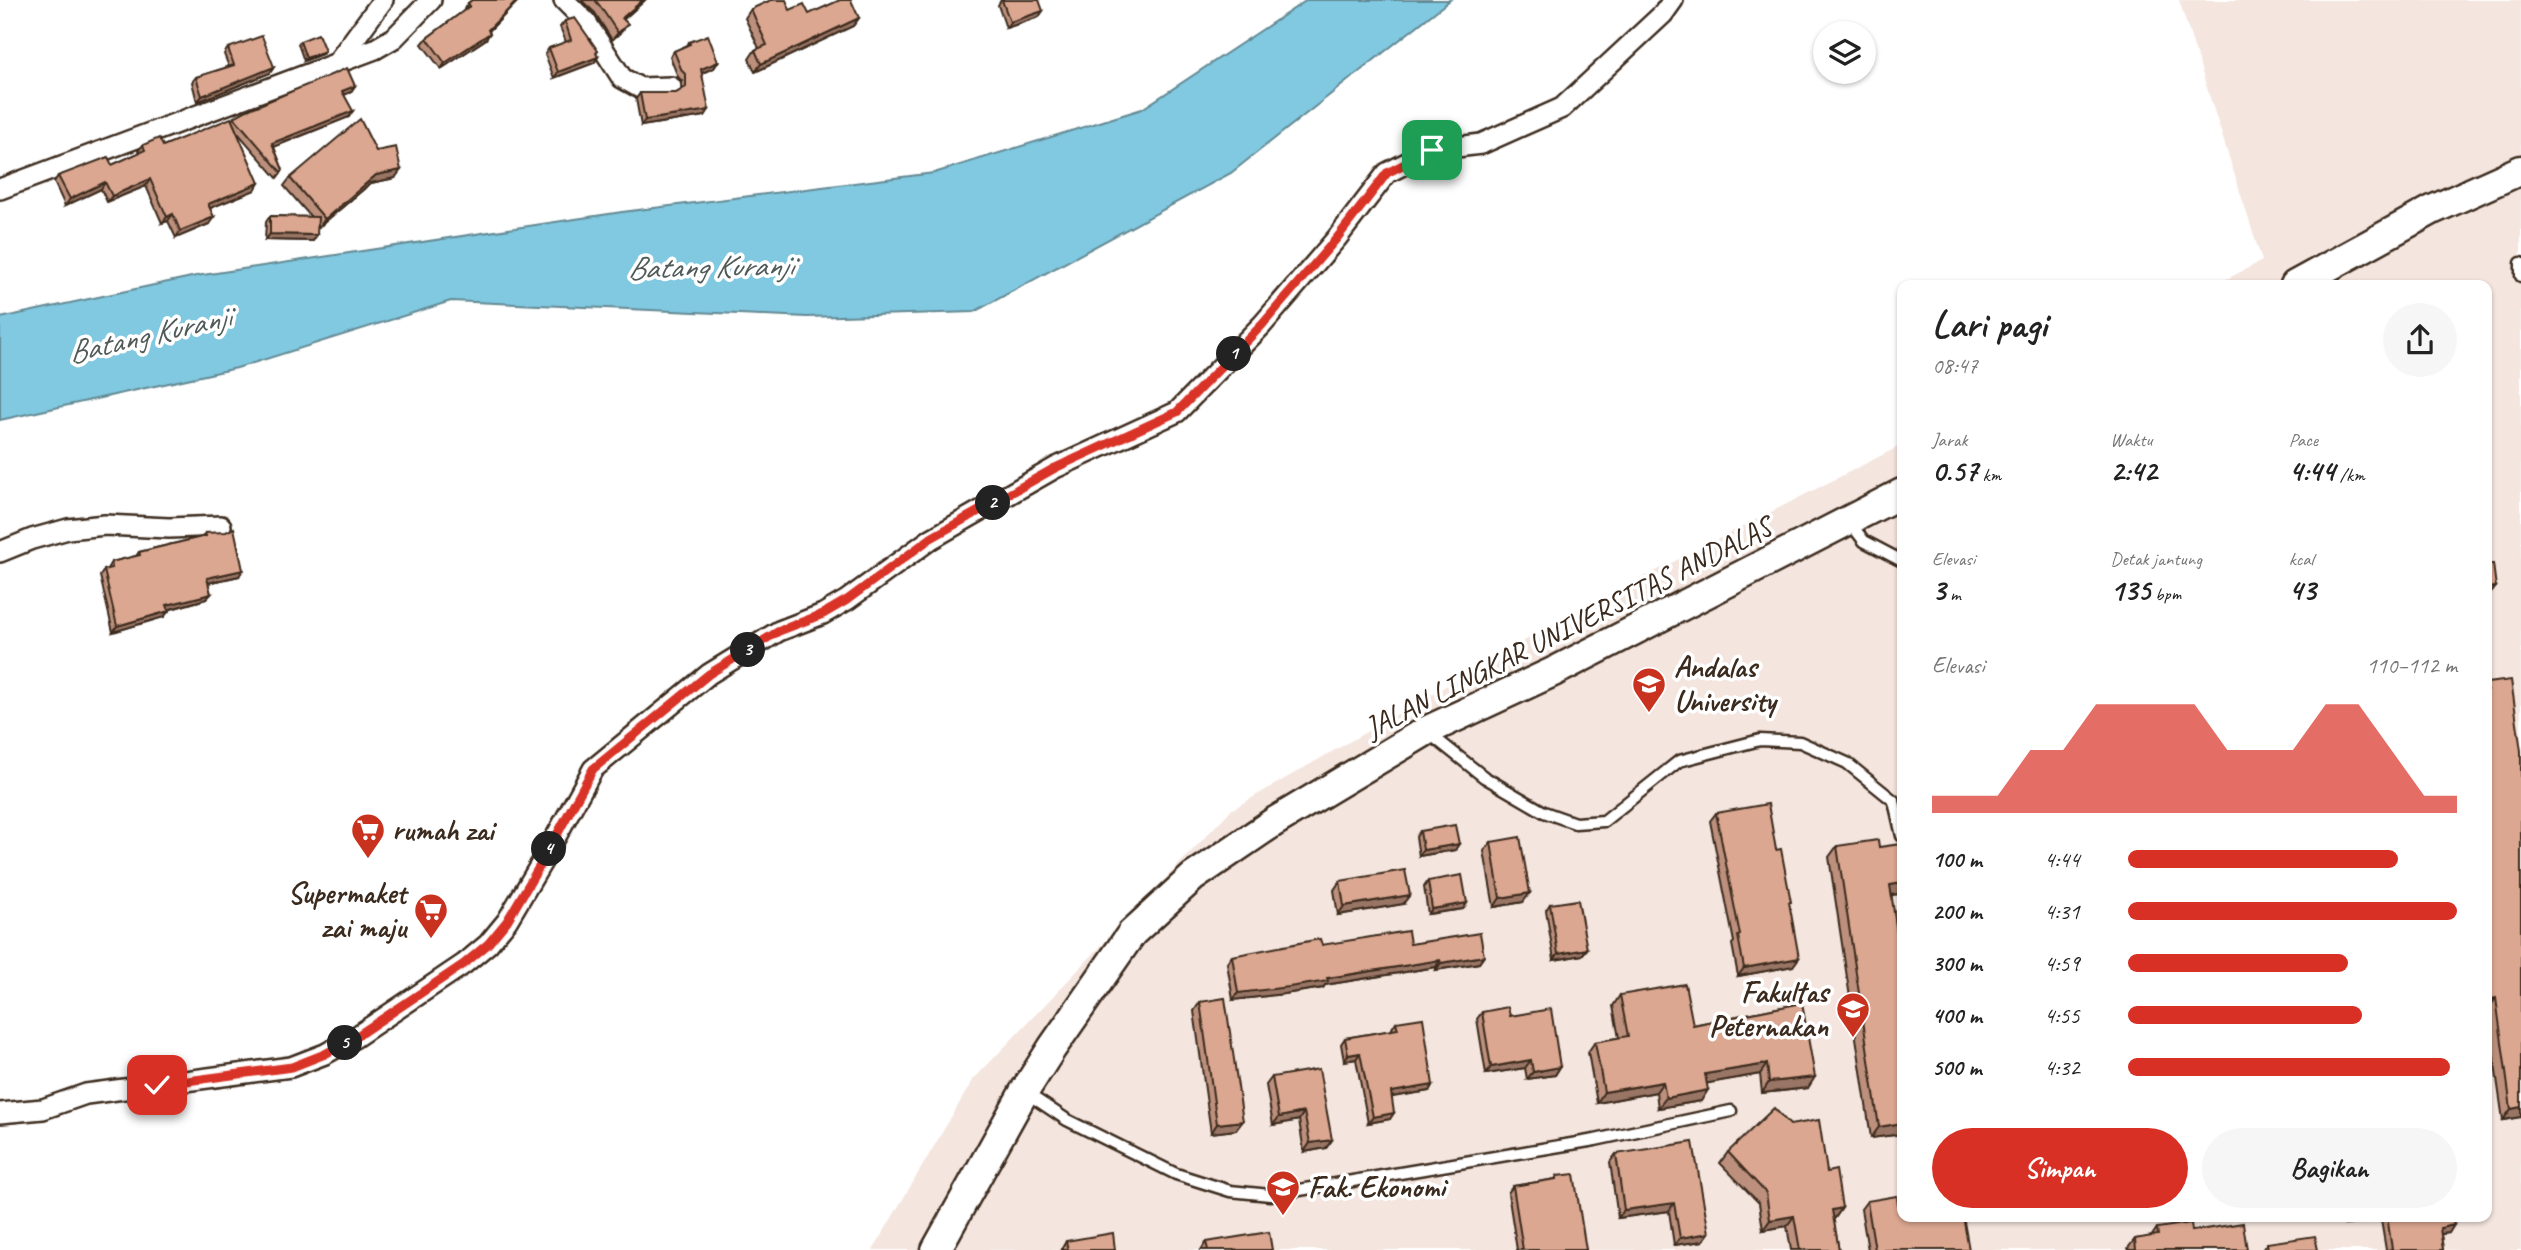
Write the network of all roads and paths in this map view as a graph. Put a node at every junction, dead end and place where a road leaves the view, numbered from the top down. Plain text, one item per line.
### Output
1 (383, 0) edge
2 (431, 0) edge
3 (564, 0) edge
4 (1673, 0) edge
5 (338, 61) junction
6 (671, 87) dead end
7 (2521, 170) edge
8 (0, 189) edge
9 (2521, 264) edge
10 (2521, 276) edge
11 (2304, 280) edge
12 (1897, 496) edge
13 (1848, 521) junction
14 (221, 526) dead end
15 (0, 552) edge
16 (1897, 558) edge
17 (1426, 732) junction
18 (1897, 815) edge
19 (1024, 1092) junction
20 (1731, 1111) dead end
21 (0, 1113) edge
22 (936, 1250) edge

1 - 5 street
2 - 5 street
3 - 6 street
4 - 21 street
5 - 8 street
7 - 11 street
9 - 10 lane
12 - 13 street, JALAN LINGKAR UNIVERSITAS ANDALAS
13 - 16 lane
13 - 17 street, JALAN LINGKAR UNIVERSITAS ANDALAS
14 - 15 street
17 - 18 lane
17 - 19 street, JALAN LINGKAR UNIVERSITAS ANDALAS
19 - 20 lane
19 - 22 street, JALAN LINGKAR UNIVERSITAS ANDALAS

